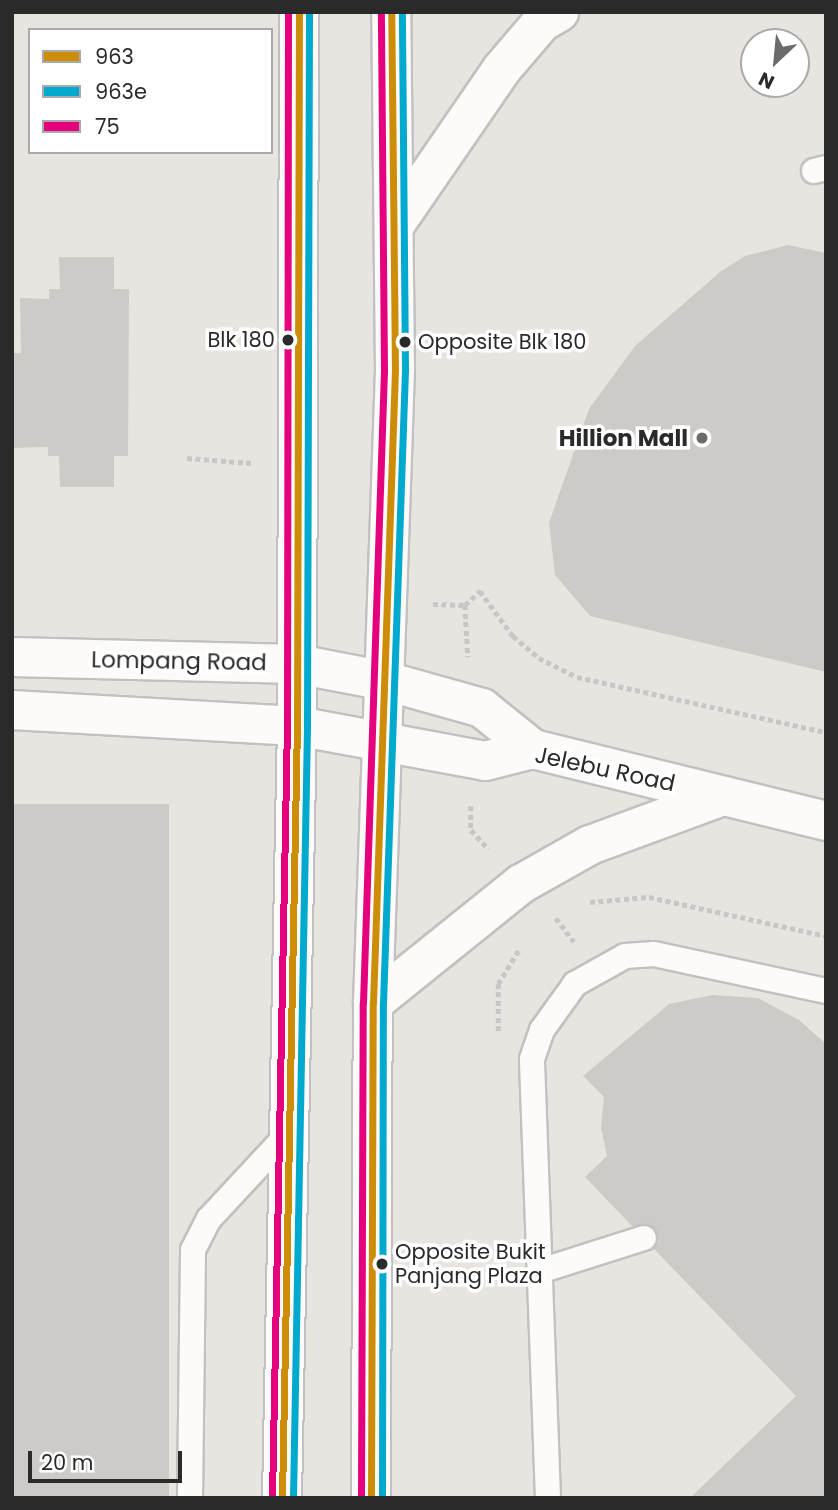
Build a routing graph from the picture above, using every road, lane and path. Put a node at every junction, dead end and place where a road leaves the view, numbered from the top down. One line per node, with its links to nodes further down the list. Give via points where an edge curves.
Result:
1 (299, 12): 9 (main road)
2 (391, 12): 4 (main road)
3 (559, 12): 4 (main road, via 542,22 501,70)
4 (396, 223): 10 (main road)
5 (187, 458): 6 (path)
6 (238, 462)
7 (465, 605): 13 (path, via 480,592 513,636 539,658 577,677)
8 (12, 657): 9 (main road, Lompang Road)
9 (297, 664): 10 (main road, Lompang Road); 12 (main road)
10 (386, 681): 14 (main road); 15 (main road, Lompang Road, via 482,708)
11 (12, 710): 12 (main road)
12 (297, 726): 14 (main road); 24 (main road)
13 (826, 732)
14 (383, 741): 15 (main road, Jelebu Road, via 485,761); 23 (main road)
15 (533, 749): 16 (main road, Jelebu Road)
16 (723, 796): 17 (main road, Jelebu Road); 23 (main road, via 590,845 521,884)
17 (826, 821)
18 (578, 906): 21 (path, via 602,898 649,897)
19 (565, 910): 20 (path, via 553,914)
20 (567, 932)
21 (826, 936)
22 (826, 991): 26 (lane, via 654,954 625,956 575,984 542,1030 532,1059)
23 (373, 1003): 29 (main road)
24 (288, 1135): 27 (lane, via 209,1219 193,1250); 28 (main road)
25 (644, 1238): 26 (lane)
26 (540, 1271): 30 (lane)
27 (190, 1498)
28 (282, 1498)
29 (371, 1498)
30 (548, 1498)

